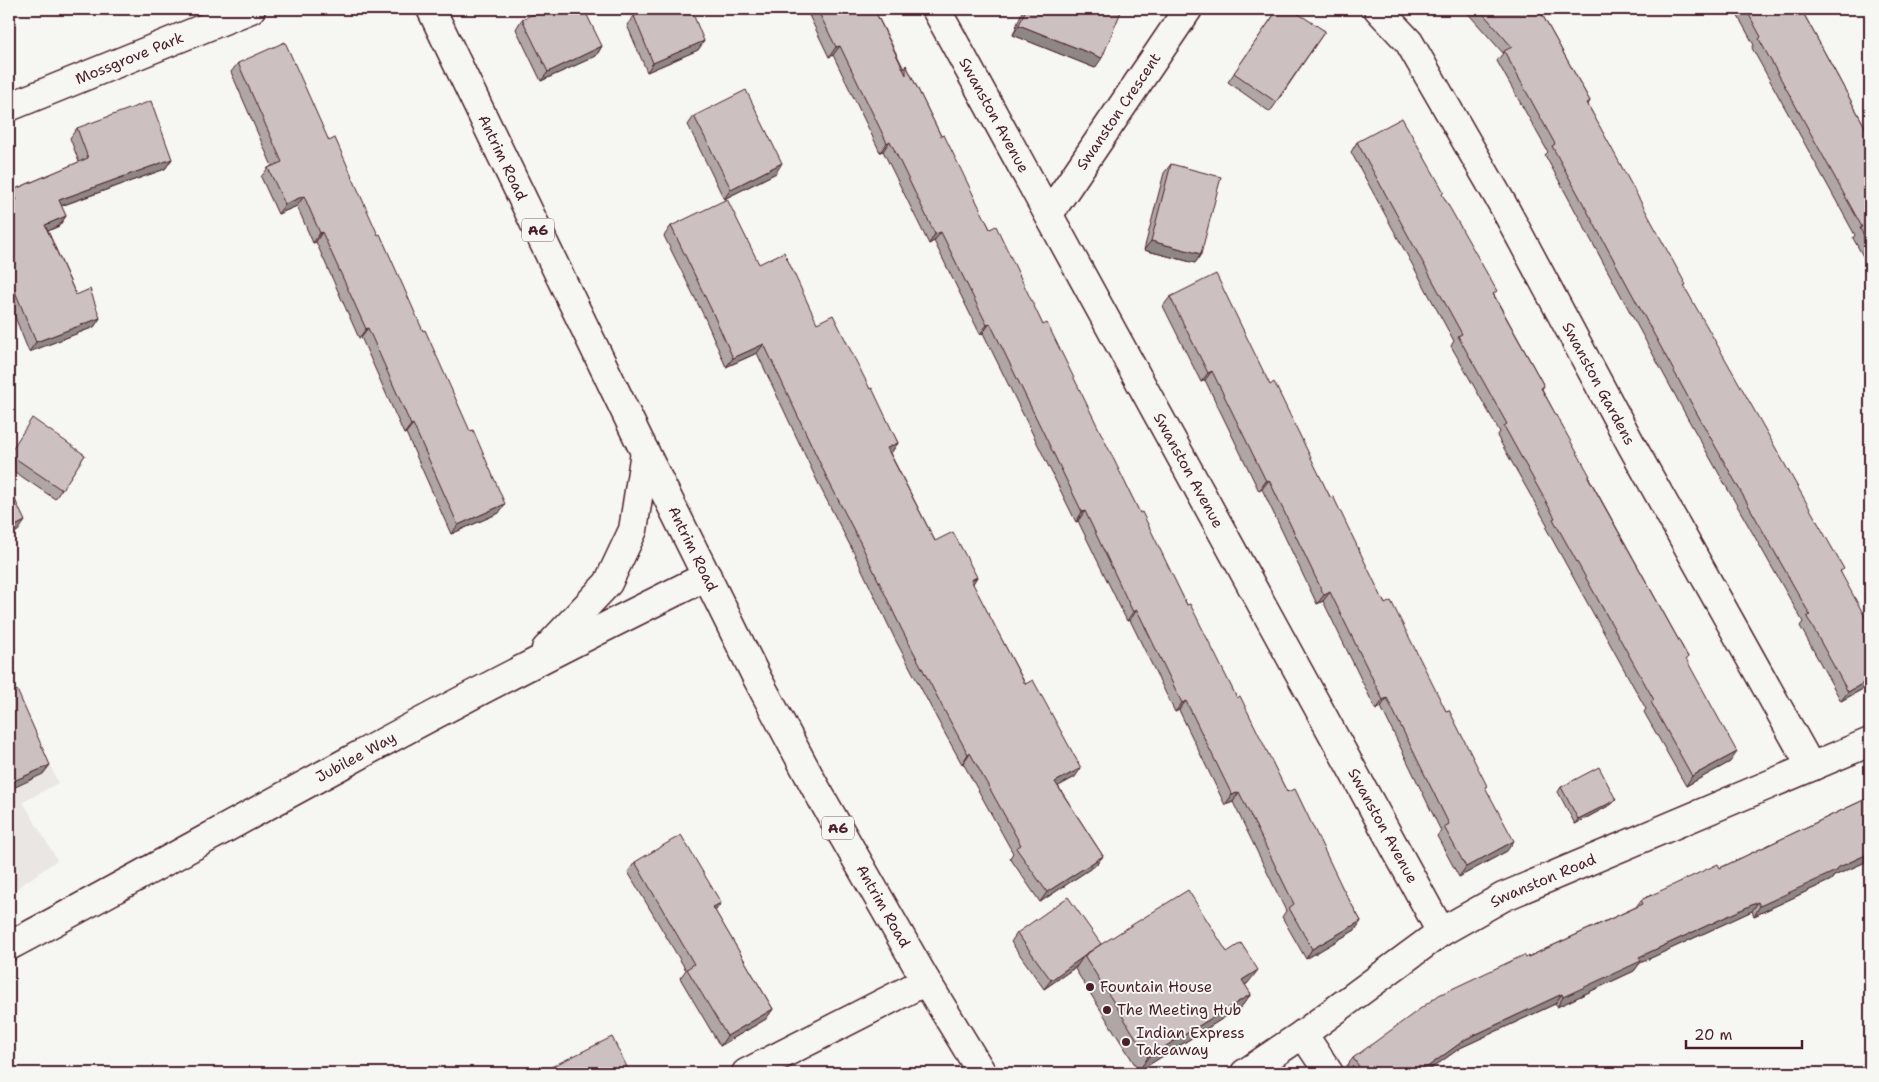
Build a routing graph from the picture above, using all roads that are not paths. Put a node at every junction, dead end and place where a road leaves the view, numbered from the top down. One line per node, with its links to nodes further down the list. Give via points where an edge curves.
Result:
1 (251, 9): 6 (street, Mossgrove Park)
2 (431, 9): 8 (street, Antrim Road / A6)
3 (936, 9): 7 (street, Swanston Avenue)
4 (1188, 9): 7 (street, Swanston Crescent)
5 (1378, 9): 12 (street, Swanston Gardens, via 1409,42 1498,196)
6 (9, 107)
7 (1049, 214): 13 (street, Swanston Avenue)
8 (645, 452): 9 (street, Antrim Road / A6); 10 (street, via 633,530 608,583)
9 (707, 576): 10 (street, Jubilee Way); 15 (street, Antrim Road / A6, via 814,785)
10 (532, 665): 14 (street, Jubilee Way)
11 (1870, 742): 12 (street, Swanston Road)
12 (1810, 767): 13 (street, Swanston Road, via 1504,897)
13 (1441, 932): 16 (street, Swanston Road)
14 (9, 946)
15 (926, 981): 17 (street); 18 (street, Antrim Road / A6)
16 (1303, 1034): 19 (street, Swanston Road); 20 (street)
17 (746, 1073)
18 (982, 1073)
19 (1245, 1073)
20 (1328, 1073)

